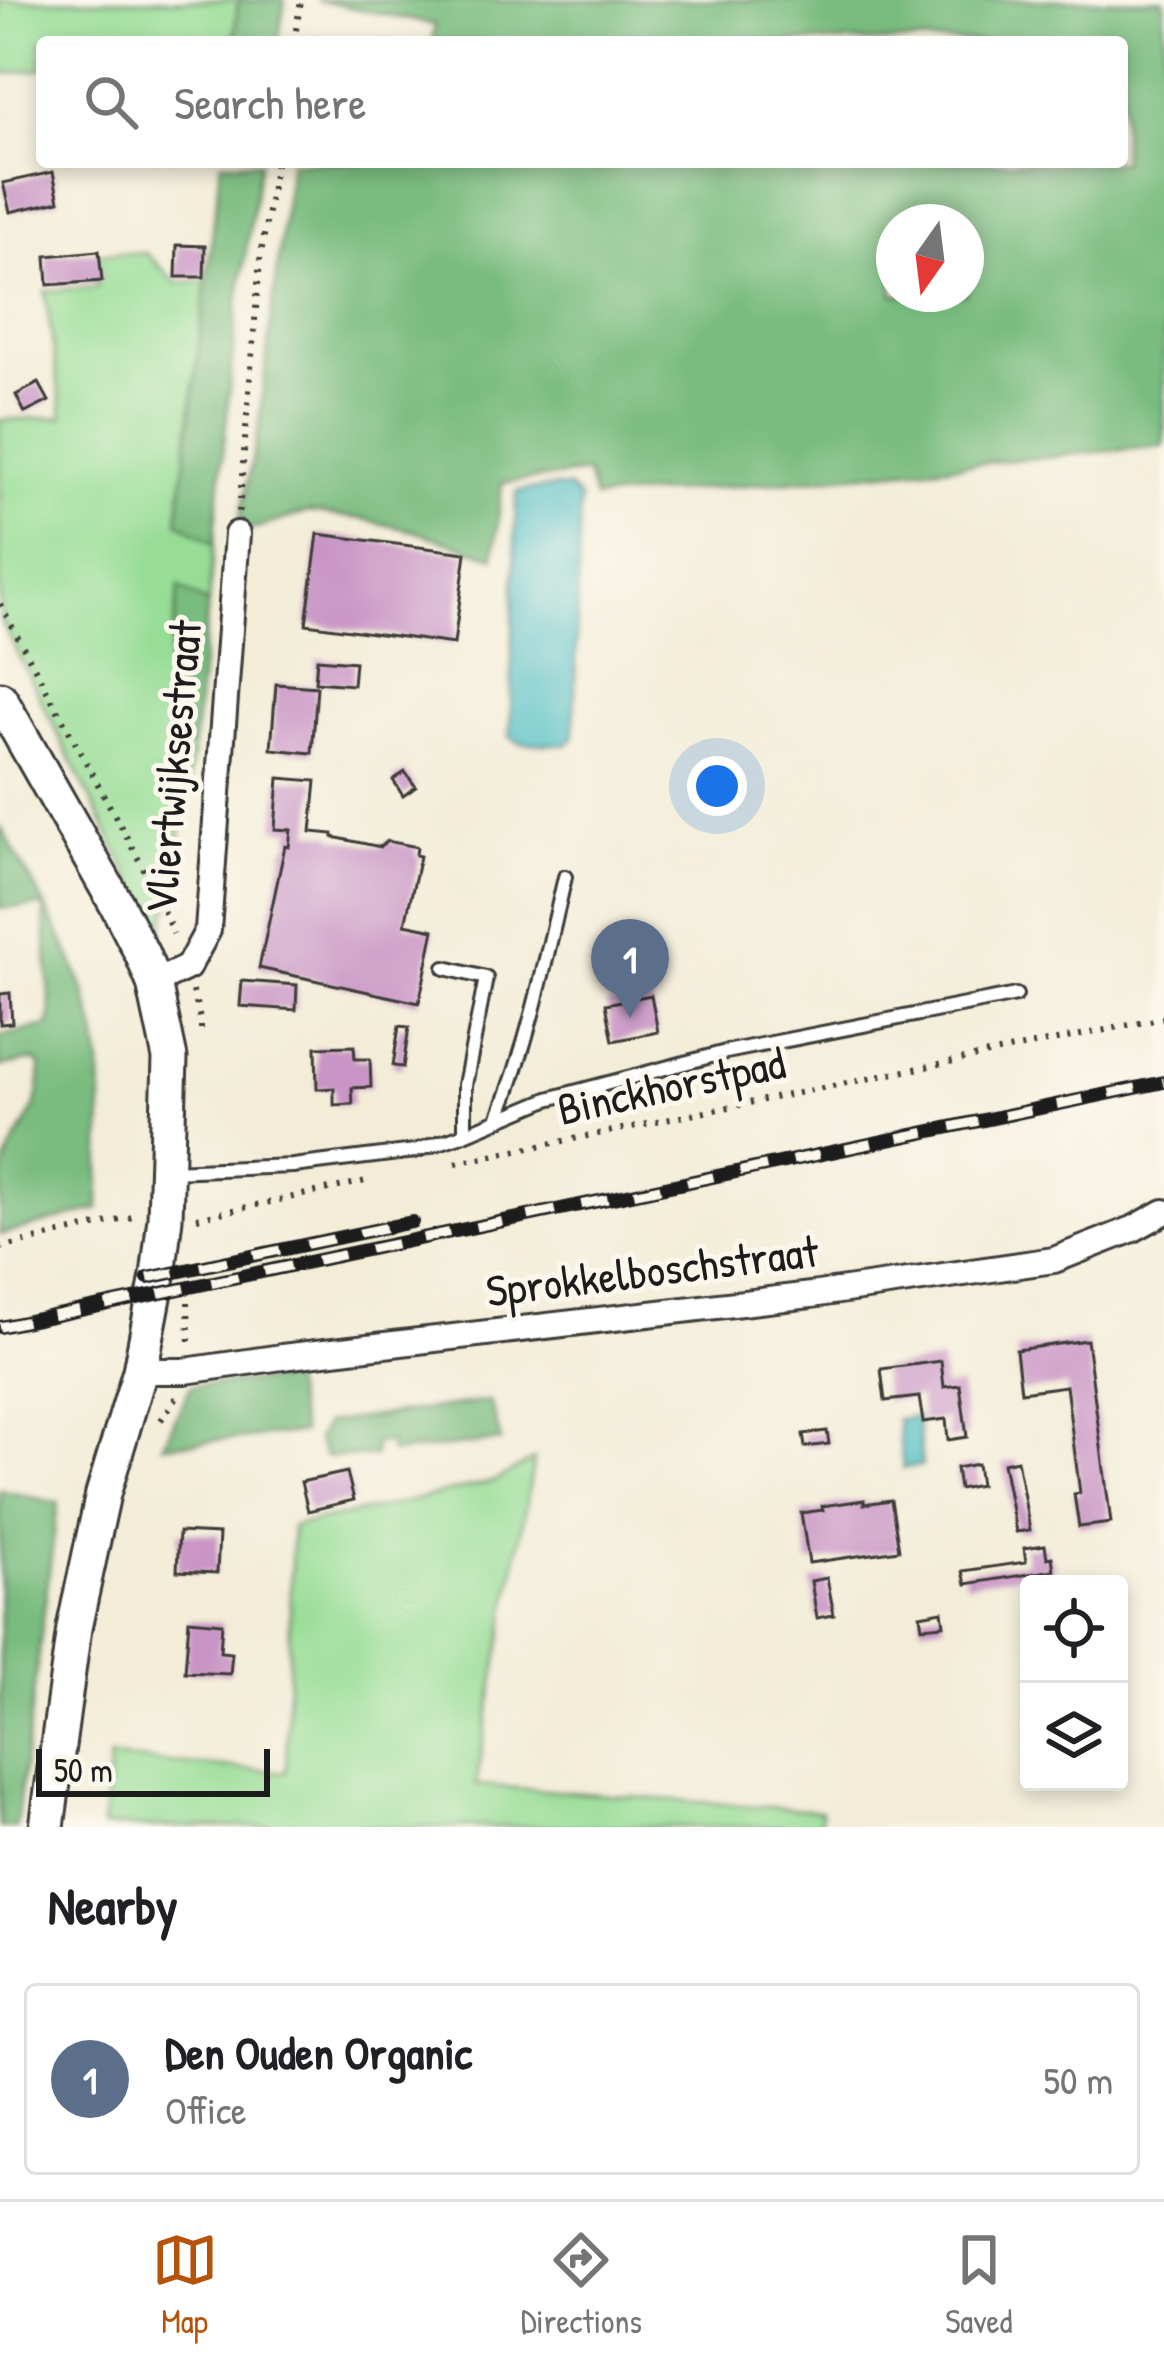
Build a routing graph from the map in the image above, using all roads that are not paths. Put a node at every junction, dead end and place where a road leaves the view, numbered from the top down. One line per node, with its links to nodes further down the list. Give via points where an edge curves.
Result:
1 (237, 534): 5 (street, Vliertwijksestraat, via 208,930 188,968)
2 (0, 699): 5 (street, Vliertwijksestraat)
3 (565, 877): 7 (lane)
4 (445, 968): 8 (lane, via 486,978 465,1085)
5 (154, 983): 9 (street, Vliertwijksestraat, via 170,1058)
6 (1016, 995): 7 (lane, via 726,1052)
7 (498, 1119): 8 (lane)
8 (465, 1134): 9 (lane, via 415,1150 293,1166)
9 (167, 1171): 11 (street, Vliertwijksestraat)
10 (1164, 1212): 11 (street, Sprokkelboschstraat, via 1054,1259)
11 (140, 1371): 12 (street, Vliertwijksestraat, via 74,1628)
12 (47, 1827)

